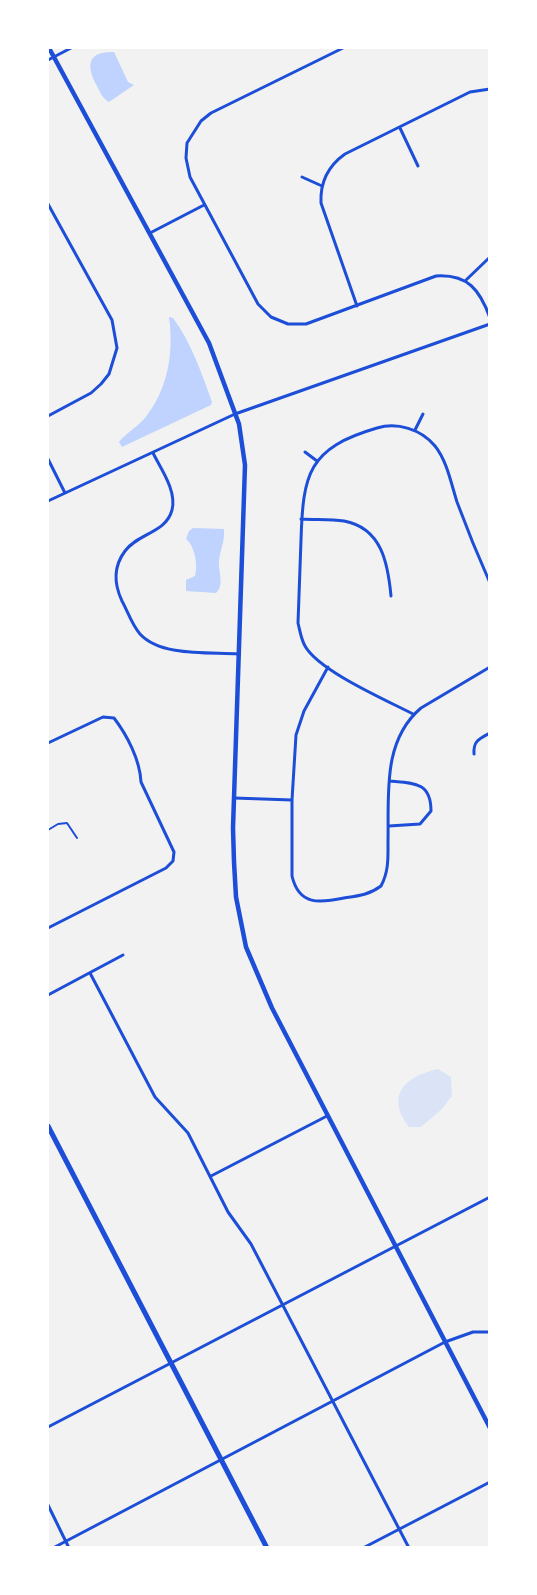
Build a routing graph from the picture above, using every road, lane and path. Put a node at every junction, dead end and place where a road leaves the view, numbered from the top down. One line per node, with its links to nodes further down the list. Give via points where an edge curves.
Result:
1 (49, 48): 4 (street)
2 (71, 48): 4 (street)
3 (344, 48): 12 (street, via 211,113 201,121 187,143 186,158 190,177)
4 (54, 56): 5 (street); 13 (street)
5 (48, 60)
6 (490, 89): 7 (street, via 470,92)
7 (400, 128): 8 (street); 10 (street, via 337,160)
8 (418, 166)
9 (302, 178): 10 (street)
10 (322, 186): 16 (street, via 323,212)
11 (48, 204): 21 (street, via 112,320 117,348 109,374 101,384 91,393)
12 (204, 205): 13 (street); 16 (street, via 258,304 271,317 288,324 306,324)
13 (150, 233): 19 (street, via 209,343)
14 (490, 257): 15 (street)
15 (465, 280): 16 (street, via 436,276); 17 (street, via 481,296)
16 (357, 306)
17 (490, 318)
18 (490, 324): 19 (street)
19 (235, 414): 24 (street); 32 (street, via 245,465)
20 (423, 414): 22 (street)
21 (48, 416)
22 (416, 431): 26 (street, via 399,426 372,430 338,442); 30 (street, via 428,439 440,454 476,554)
23 (305, 452): 26 (street)
24 (153, 453): 27 (street); 32 (street, via 171,490 173,508 163,525 134,541 124,552 115,576 120,596 137,631 156,645 170,650)
25 (48, 459): 27 (street)
26 (317, 461): 29 (street, via 306,482)
27 (65, 493): 28 (street)
28 (48, 501)
29 (301, 519): 31 (street, via 346,522 372,536 384,553); 34 (street, via 298,623 305,647)
30 (490, 583)
31 (391, 596)
32 (238, 654): 40 (street)
33 (490, 667): 35 (street)
34 (328, 668): 35 (street); 41 (street, via 304,712 296,735)
35 (413, 714): 39 (street, via 396,743)
36 (490, 733): 38 (street, via 477,739 473,746)
37 (48, 743): 45 (street, via 103,717 114,718 135,754 141,782 174,852 173,861 166,868)
38 (474, 754)
39 (390, 781): 42 (street); 42 (street, via 417,784 426,790 431,798 431,811 420,824)
40 (234, 798): 41 (street); 49 (street, via 236,897 246,947 272,1008)
41 (292, 800): 42 (street, via 291,864 294,885 307,898 317,902 368,894 381,886 386,875)
42 (388, 826)
43 (48, 830): 44 (lane, via 67,823)
44 (77, 838)
45 (48, 928)
46 (123, 955): 47 (street)
47 (90, 973): 48 (street); 51 (street, via 155,1097 188,1134)
48 (48, 994)
49 (327, 1116): 51 (street); 53 (street)
50 (48, 1126): 57 (main road)
51 (211, 1176): 54 (street)
52 (490, 1197): 53 (street)
53 (394, 1246): 54 (street); 56 (street)
54 (282, 1305): 57 (street); 58 (street)
55 (490, 1332): 56 (street, via 473,1332)
56 (445, 1342): 58 (street); 60 (street)
57 (170, 1363): 59 (street); 61 (main road)
58 (333, 1402): 61 (street); 64 (street)
59 (48, 1427)
60 (490, 1428)
61 (221, 1460): 65 (street); 68 (main road)
62 (490, 1482): 64 (street)
63 (48, 1505): 65 (street)
64 (399, 1529): 69 (street); 70 (street)
65 (66, 1541): 66 (street); 67 (street)
66 (53, 1548)
67 (69, 1548)
68 (267, 1548)
69 (363, 1548)
70 (409, 1548)

